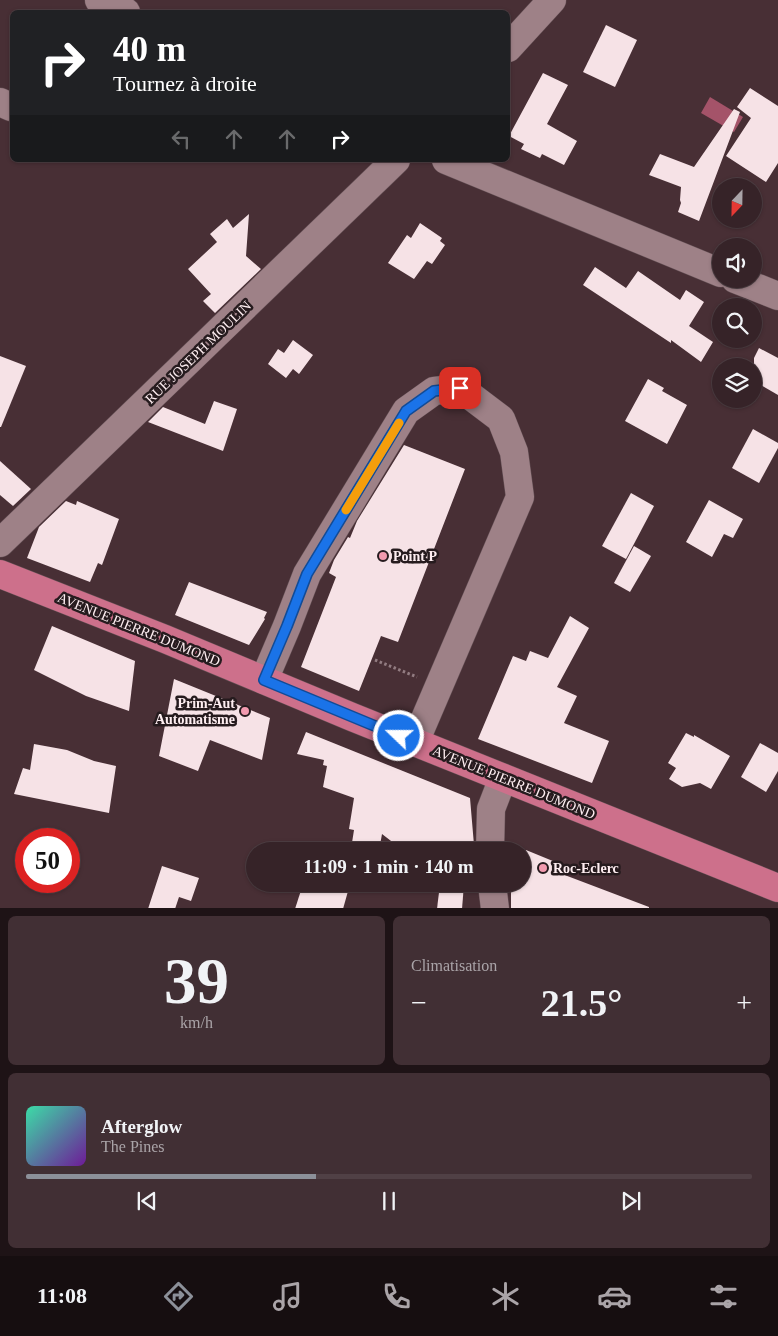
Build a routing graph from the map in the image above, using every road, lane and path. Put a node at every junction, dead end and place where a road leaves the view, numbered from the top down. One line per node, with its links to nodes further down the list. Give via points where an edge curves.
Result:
1 (99, 0): 3 (street)
2 (552, 0): 4 (street)
3 (122, 10)
4 (510, 46)
5 (394, 162): 10 (street, RUE JOSEPH MOULIN)
6 (451, 162): 7 (street)
7 (712, 269)
8 (758, 288): 9 (street)
9 (778, 296)
10 (0, 543)
11 (0, 574): 14 (main road, AVENUE PIERRE DUMOND)
12 (375, 660): 13 (path)
13 (420, 678)
14 (264, 680): 15 (main road, AVENUE PIERRE DUMOND); 15 (street, via 307,574 406,411 434,391 460,388 501,419 514,452 520,496)
15 (415, 742): 16 (main road, AVENUE PIERRE DUMOND)
16 (503, 778): 17 (street, via 491,809); 18 (main road, AVENUE PIERRE DUMOND)
17 (490, 842)
18 (778, 888)
19 (493, 892): 20 (street)
20 (495, 908)

